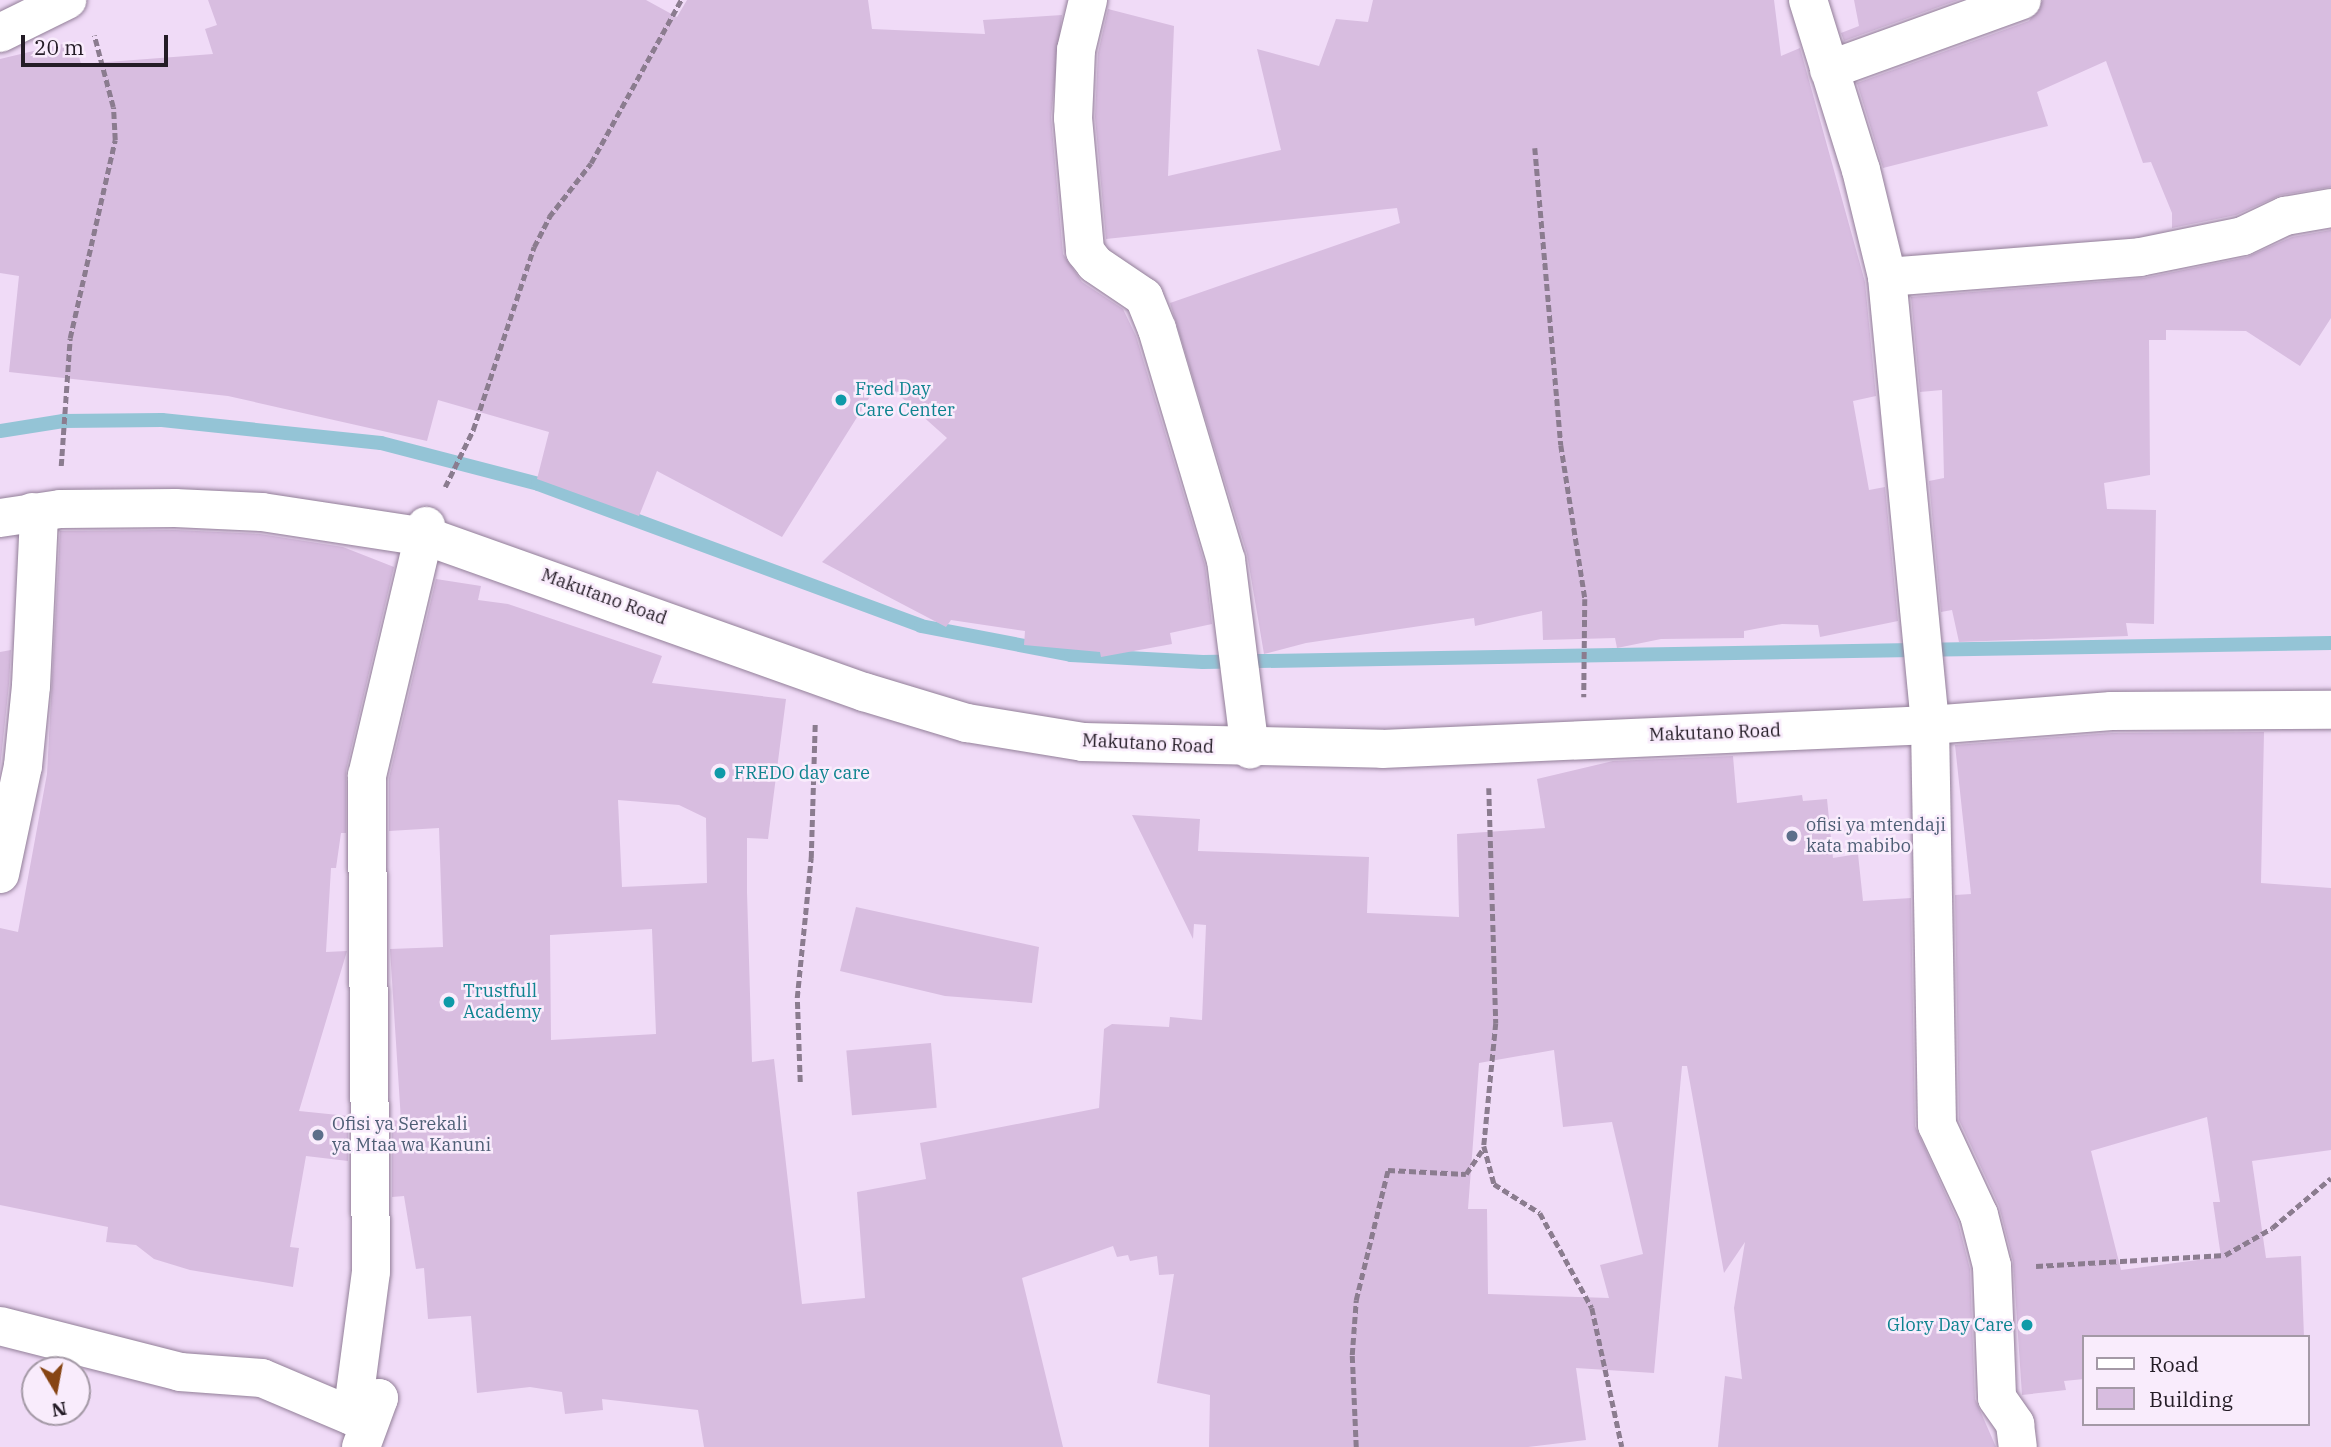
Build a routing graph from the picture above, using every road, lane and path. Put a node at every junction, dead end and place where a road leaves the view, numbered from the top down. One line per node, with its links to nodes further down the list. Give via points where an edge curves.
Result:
1 (681, 0): 12 (path, via 591,163 549,217 534,247 473,430)
2 (1088, 0): 18 (street, via 1076,50 1073,118 1085,251 1095,264 1144,297 1157,329 1226,560)
3 (1808, 0): 7 (street)
4 (2022, 0): 7 (street, via 1968,24)
5 (79, 13): 6 (street); 11 (path, via 113,107 115,140)
6 (0, 33)
7 (1829, 70): 10 (street, via 1861,170)
8 (1535, 148): 16 (path, via 1561,445 1585,599)
9 (2331, 208): 10 (street, via 2285,216 2243,236 2140,257)
10 (1887, 277): 15 (street)
11 (31, 513): 12 (street, Makutano Road, via 262,512); 19 (street, via 39,516 31,686 23,766)
12 (425, 532): 13 (street, Makutano Road); 25 (street, via 367,776 371,1272)
13 (816, 675): 18 (street, Makutano Road, via 968,723 1083,742); 20 (path, via 811,858 797,998)
14 (2331, 710): 15 (street, Makutano Road, via 2111,711)
15 (1930, 725): 16 (street, Makutano Road); 23 (street, via 1937,1125 1979,1215)
16 (1583, 737): 17 (street, Makutano Road)
17 (1488, 740): 18 (street, Makutano Road, via 1382,749); 21 (path, via 1496,1023)
18 (1250, 749)
19 (0, 874)
20 (800, 1082)
21 (1485, 1146): 26 (path, via 1466,1174 1388,1170 1356,1300 1352,1355); 27 (path, via 1494,1184 1540,1213 1592,1308)
22 (2331, 1178): 23 (path, via 2272,1228 2225,1255)
23 (1992, 1266): 28 (street, via 1997,1398 2015,1424)
24 (0, 1326): 25 (street, via 180,1372 262,1378)
25 (357, 1431)
26 (1356, 1447)
27 (1622, 1447)
28 (2018, 1447)

